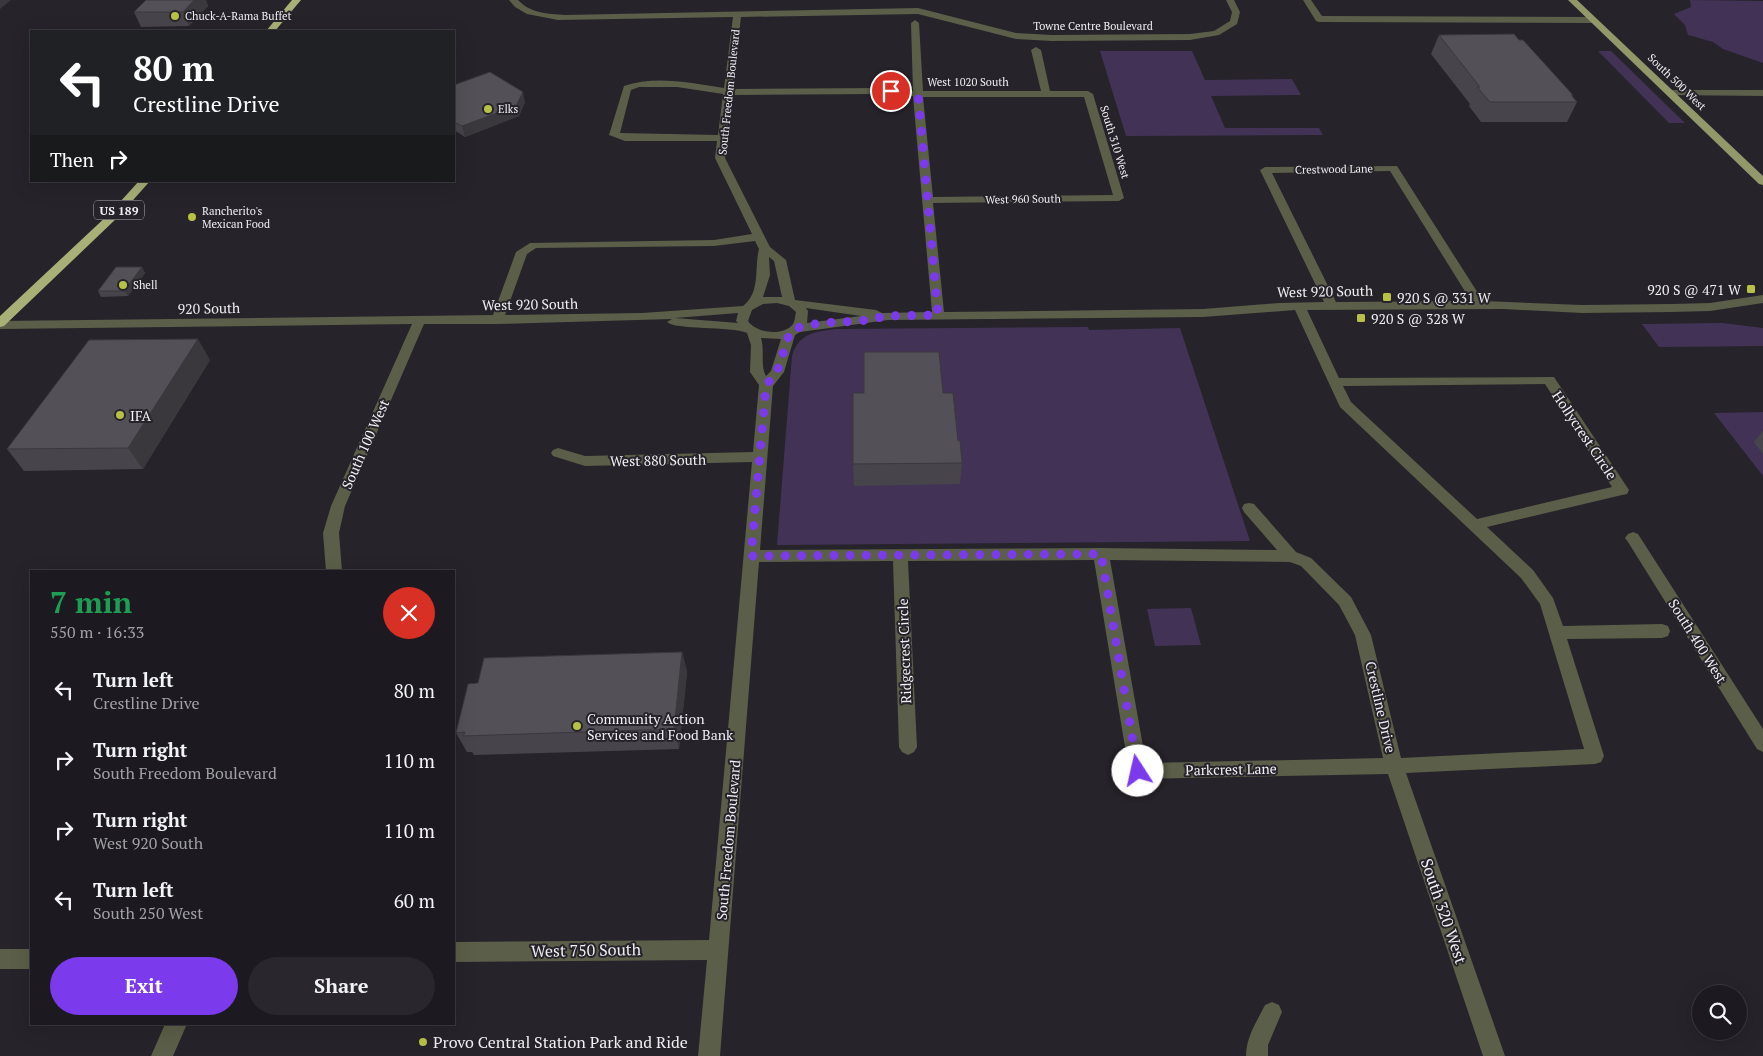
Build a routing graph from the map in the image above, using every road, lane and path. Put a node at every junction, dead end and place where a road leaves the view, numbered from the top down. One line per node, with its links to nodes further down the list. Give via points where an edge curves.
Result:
1 (297, 0): 9 (highway)
2 (513, 0): 6 (street, Towne Centre Boulevard, via 527,11 560,18)
3 (1230, 0): 6 (street, Towne Centre Boulevard, via 1236,16 1231,26 1208,35 1180,38 1031,38 918,11)
4 (1307, 0): 7 (street, via 1320,19)
5 (1572, 0): 7 (main road, South 500 West)
6 (737, 16): 11 (street, South Freedom Boulevard)
7 (1593, 20): 12 (main road, South 500 West)
8 (915, 22): 14 (street)
9 (271, 30)
10 (1036, 50): 15 (street)
11 (728, 92): 14 (street, West 1020 South, via 878,91); 17 (street, South Freedom Boulevard); 17 (street, West 1020 South, via 677,84 632,85 627,88 614,135 625,138)
12 (1671, 93): 13 (street); 18 (main road, South 500 West)
13 (1763, 93)
14 (918, 94): 15 (street, West 1020 South); 21 (street)
15 (1046, 94): 16 (street, West 1020 South)
16 (1088, 94): 20 (street, South 310 West)
17 (721, 138): 22 (street, South Freedom Boulevard, via 720,158 724,169)
18 (1762, 179)
19 (144, 182): 35 (highway, US 189)
20 (1119, 198): 21 (street, West 960 South)
21 (927, 200): 30 (street)
22 (759, 237): 23 (street, South Freedom Boulevard); 33 (street, via 714,243 534,245 522,252)
23 (765, 249): 25 (street, South Freedom Boulevard, via 780,260); 27 (street, South Freedom Boulevard, via 762,261 764,275)
24 (1763, 299): 26 (street, West 920 South, via 1710,307 1672,308)
25 (791, 302): 27 (street, West 920 South, via 766,300); 31 (street, West 920 South); 37 (street, South Freedom Boulevard, via 802,311 803,317)
26 (1479, 305): 29 (street, West 920 South); 29 (street, Crestwood Lane, via 1393,168 1265,170)
27 (751, 306): 32 (street, West 920 South); 36 (street, South Freedom Boulevard, via 742,316 742,322)
28 (1299, 306): 29 (street, West 920 South); 30 (street, West 920 South, via 1203,313); 38 (street, Crestline Drive)
29 (1332, 306)
30 (938, 315): 31 (street, West 920 South)
31 (888, 316): 37 (street, West 920 South)
32 (642, 317): 33 (street, West 920 South); 36 (street, West 920 South)
33 (497, 320): 34 (street, West 920 South)
34 (419, 321): 35 (street, 920 South); 49 (street, South 100 West, via 338,506 331,533)
35 (0, 324)
36 (750, 330): 37 (street, West 920 South, via 772,336); 39 (street, South Freedom Boulevard, via 757,344 757,372)
37 (794, 330): 39 (street, South Freedom Boulevard, via 777,372)
38 (1336, 382): 43 (street, Crestline Drive, via 1345,404); 43 (street, Hollycrest Circle, via 1549,380 1622,490)
39 (766, 385): 41 (street, South Freedom Boulevard)
40 (558, 453): 41 (street, West 880 South, via 585,461)
41 (760, 457): 47 (street, South Freedom Boulevard)
42 (1249, 508): 48 (street)
43 (1474, 525): 51 (street, Crestline Drive, via 1527,574 1547,602)
44 (1633, 538): 52 (street, South 400 West)
45 (1101, 554): 46 (street, Crestline Drive); 48 (street, Crestline Drive); 54 (street, Parkcrest Lane, via 1138,771)
46 (900, 555): 47 (street, Crestline Drive); 53 (street, Ridgecrest Circle)
47 (751, 556): 55 (street, South Freedom Boulevard)
48 (1291, 556): 54 (street, Crestline Drive, via 1306,562 1344,601 1363,635)
49 (334, 570)
50 (1662, 631): 51 (street)
51 (1557, 633): 54 (street, Crestline Drive, via 1594,756)
52 (1763, 744)
53 (908, 746)
54 (1394, 766): 64 (street, South 320 West)
55 (718, 950): 56 (street, West 750 South); 62 (street, South Freedom Boulevard)
56 (455, 952)
57 (0, 959): 58 (street)
58 (30, 959)
59 (1272, 1012): 63 (street, via 1257,1044)
60 (176, 1025): 61 (street)
61 (162, 1056)
62 (709, 1056)
63 (1257, 1056)
64 (1494, 1056)

